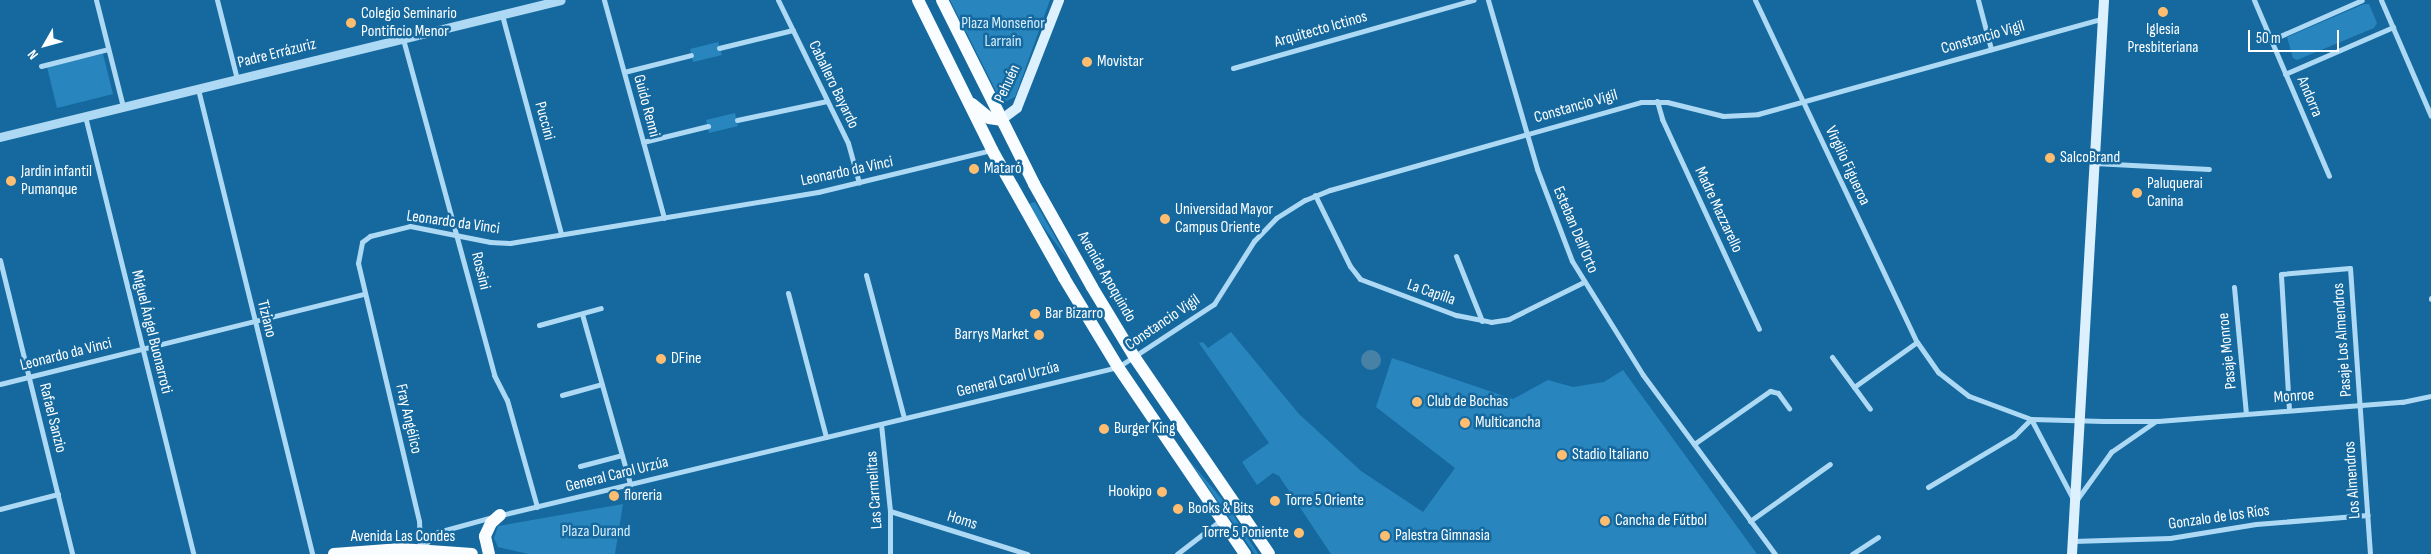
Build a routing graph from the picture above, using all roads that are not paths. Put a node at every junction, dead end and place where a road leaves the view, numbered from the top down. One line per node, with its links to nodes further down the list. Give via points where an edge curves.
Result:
1 (104, 0): 16 (street)
2 (217, 0): 32 (street)
3 (561, 0): 18 (street, Padre Errázuriz)
4 (604, 0): 30 (street, Guido Renni)
5 (778, 0): 21 (street, Caballero Bayardo)
6 (918, 0): 36 (main road)
7 (942, 0): 42 (main road, Avenida Apoquindo)
8 (1059, 0): 42 (main road, Pehuén, via 1017,108)
9 (1474, 0): 29 (street, Arquitecto Ictinos)
10 (1488, 0): 44 (street, Esteban Dell'Orto)
11 (1755, 0): 37 (street, Virgilio Figueroa)
12 (1978, 0): 25 (street)
13 (2104, 0): 19 (main road)
14 (2254, 0): 23 (street, Andorra)
15 (2362, 0): 23 (street)
16 (96, 1): 26 (street)
17 (2383, 1): 20 (street)
18 (502, 14): 22 (street, Padre Errázuriz); 55 (street, Puccini)
19 (2103, 18): 25 (street, Constancio Vigil); 48 (main road)
20 (2393, 28): 31 (street); 40 (street)
21 (793, 30): 24 (street); 35 (street, Caballero Bayardo)
22 (403, 38): 32 (street, Padre Errázuriz); 54 (street, Rossini)
23 (2271, 40): 31 (street, Andorra)
24 (719, 48)
25 (1991, 49): 37 (street, Constancio Vigil)
26 (108, 50): 28 (street); 38 (street)
27 (691, 55): 30 (street)
28 (41, 66)
29 (1233, 68)
30 (624, 72): 46 (street, Guido Renni)
31 (2285, 74): 50 (street, Andorra)
32 (237, 79): 33 (street, Padre Errázuriz)
33 (198, 89): 38 (street, Padre Errázuriz); 65 (street, Tiziano)
34 (1657, 100): 37 (street, Constancio Vigil, via 1734,117); 44 (street, Constancio Vigil); 68 (street, Madre Mazzarello, via 1662,119)
35 (827, 101): 41 (street); 51 (street, Caballero Bayardo, via 851,151)
36 (968, 101): 42 (main road, via 989,118); 47 (main road)
37 (1802, 101): 69 (street, Virgilio Figueroa)
38 (123, 107): 39 (street, Padre Errázuriz)
39 (85, 116): 45 (street, Padre Errázuriz); 70 (street, Miguel Ángel Buonarroti)
40 (2431, 116)
41 (737, 120)
42 (1000, 120): 72 (main road, Avenida Apoquindo)
43 (708, 126): 46 (street)
44 (1527, 135): 52 (street, Constancio Vigil); 59 (street, Esteban Dell'Orto, via 1555,222)
45 (0, 137)
46 (643, 142): 53 (street, Guido Renni)
47 (992, 150): 51 (street, Leonardo da Vinci); 73 (main road, via 1046,248)
48 (2094, 163): 49 (street); 87 (main road)
49 (2209, 169)
50 (2329, 176)
51 (859, 183): 53 (street, Leonardo da Vinci)
52 (1315, 195): 66 (street, La Capilla, via 1350,266 1360,279); 72 (street, Constancio Vigil, via 1264,228 1214,304)
53 (664, 218): 55 (street, Leonardo da Vinci)
54 (458, 234): 55 (street, Leonardo da Vinci, via 504,244); 62 (street, Leonardo da Vinci, via 410,226 370,236 362,242 359,251); 99 (street, Rossini, via 494,375 507,400)
55 (561, 234)
56 (1456, 256): 66 (street)
57 (0, 260): 74 (street, Rafael Sanzio)
58 (866, 274): 85 (street)
59 (1584, 282): 66 (street, La Capilla, via 1517,317); 91 (street, Esteban Dell'Orto, via 1643,375)
60 (2234, 287): 84 (street, Pasaje Monroe)
61 (788, 293): 90 (street)
62 (364, 294): 65 (street, Leonardo da Vinci); 108 (street, Fray Angélico, via 420,521)
63 (601, 308): 64 (street)
64 (582, 314): 67 (street); 76 (street)
65 (253, 321): 70 (street, Leonardo da Vinci); 111 (street, Tiziano)
66 (1482, 321)
67 (539, 326)
68 (1759, 328)
69 (1917, 342): 77 (street); 86 (street, Virgilio Figueroa, via 1934,368 1958,389 1980,402)
70 (142, 349): 74 (street, Leonardo da Vinci); 110 (street, Miguel Ángel Buonarroti)
71 (1832, 357): 77 (street)
72 (1135, 358): 73 (street, Constancio Vigil); 119 (main road, Avenida Apoquindo)
73 (1118, 367): 85 (street, General Carol Urzúa); 104 (main road)
74 (29, 377): 75 (street, Leonardo da Vinci); 97 (street, Rafael Sanzio)
75 (0, 384)
76 (602, 384): 78 (street); 92 (street)
77 (1854, 387): 82 (street)
78 (562, 395)
79 (2431, 396): 80 (street, Monroe, via 2416,401)
80 (2360, 405): 83 (street, Monroe); 83 (street, Pasaje Los Almendros, via 2350,268 2281,274); 103 (street, Los Almendros)
81 (1789, 408): 91 (street, via 1778,393 1770,391)
82 (1870, 409)
83 (2289, 410): 84 (street, Monroe)
84 (2246, 413): 88 (street, Monroe)
85 (904, 418): 89 (street, General Carol Urzúa)
86 (2031, 419): 87 (street, Virgilio Figueroa); 96 (street, via 2014,436); 98 (street)
87 (2080, 421): 88 (street, Monroe); 98 (main road)
88 (2158, 421): 98 (street, Monroe, via 2111,452)
89 (881, 424): 90 (street, General Carol Urzúa); 101 (street, Las Carmelitas)
90 (826, 437): 95 (street, General Carol Urzúa)
91 (1694, 444): 105 (street, Esteban Dell'Orto)
92 (622, 455): 94 (street); 95 (street)
93 (1830, 464): 105 (street)
94 (580, 466)
95 (630, 484): 99 (street, General Carol Urzúa)
96 (1928, 487)
97 (58, 494): 100 (street); 109 (street, Rafael Sanzio)
98 (2075, 502): 107 (main road)
99 (537, 507): 102 (street, General Carol Urzúa)
100 (0, 509)
101 (890, 511): 115 (street, Las Carmelitas); 116 (street, Homs)
102 (500, 515): 108 (street, General Carol Urzúa, via 445,529 432,536); 114 (main road, via 491,523 485,536)
103 (2368, 515): 107 (street, Gonzalo de los Ríos, via 2256,524 2170,538); 123 (street, Los Almendros)
104 (1222, 520): 117 (street); 118 (main road)
105 (1750, 521): 120 (street, Esteban Dell'Orto)
106 (1878, 536): 121 (street)
107 (2073, 542): 122 (main road)
108 (420, 550): 112 (main road, Avenida Las Condes); 113 (main road, Avenida Las Condes)
109 (72, 554)
110 (193, 554)
111 (312, 554)
112 (334, 554)
113 (472, 554)
114 (490, 554)
115 (890, 554)
116 (1027, 554)
117 (1177, 554)
118 (1245, 554)
119 (1269, 554)
120 (1774, 554)
121 (1852, 554)
122 (2072, 554)
123 (2370, 554)

